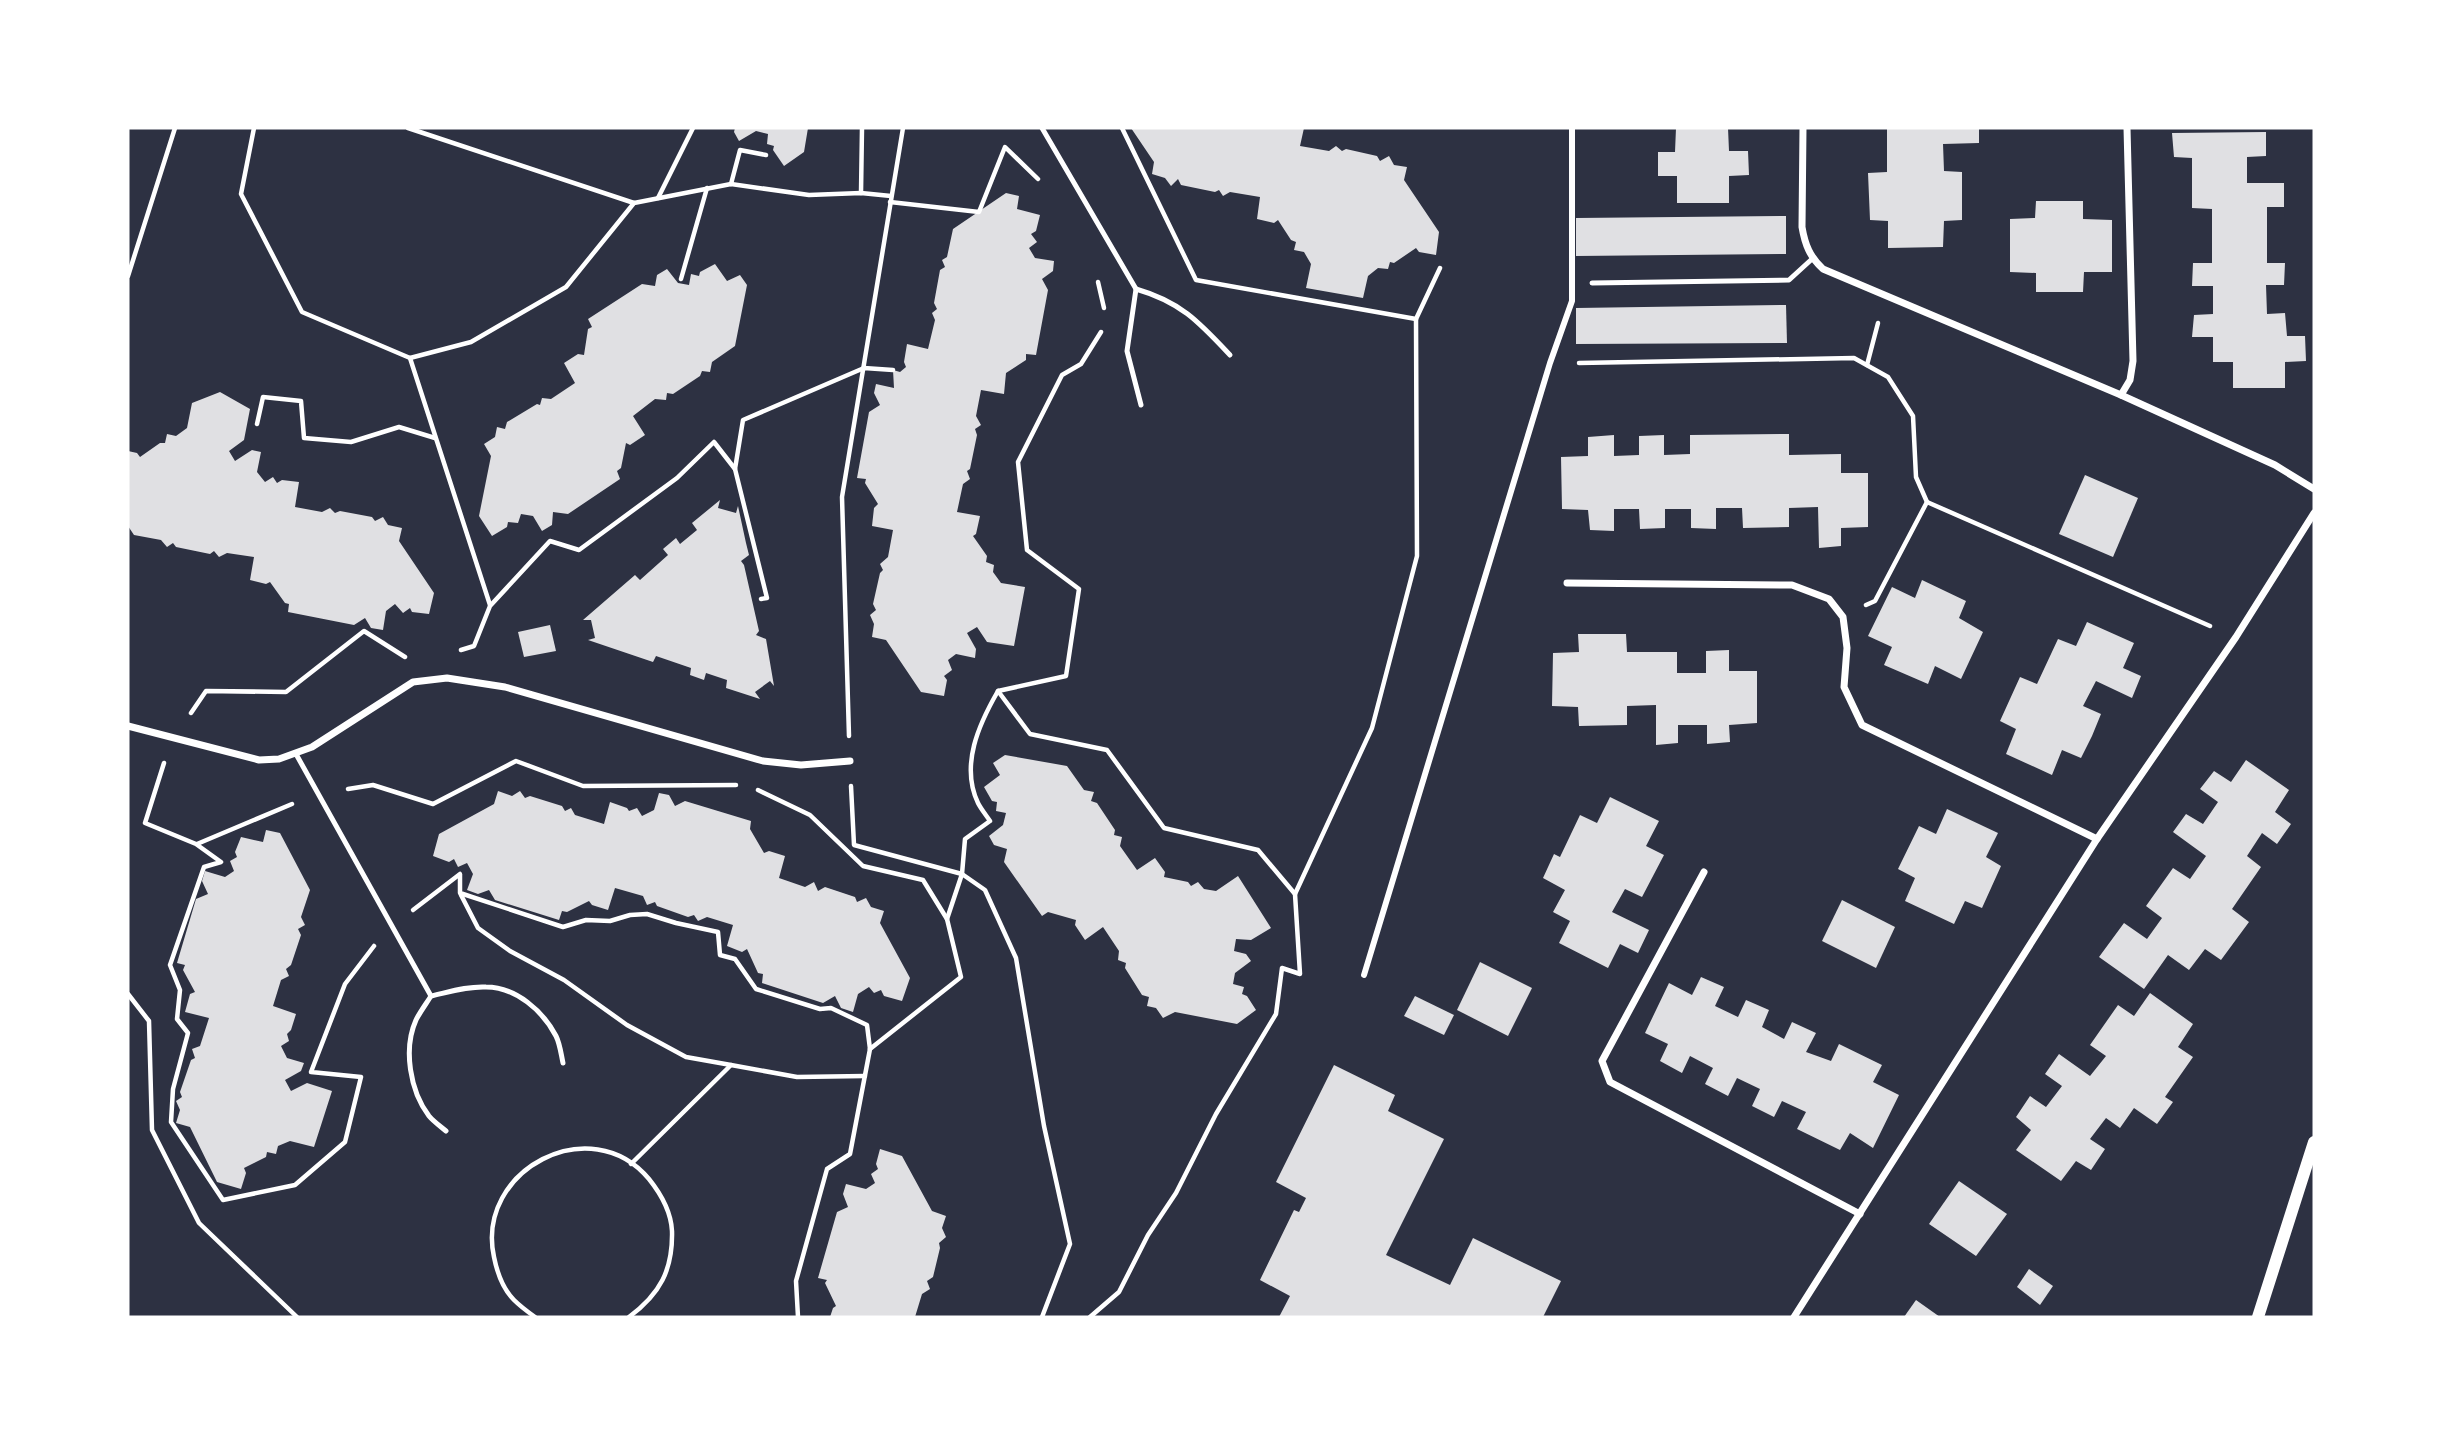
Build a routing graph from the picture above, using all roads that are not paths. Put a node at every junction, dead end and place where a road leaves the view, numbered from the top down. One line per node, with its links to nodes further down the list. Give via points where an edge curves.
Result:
1 (1042, 128): 7 (lane)
2 (1572, 128): 19 (street, via 1572,301)
3 (1803, 128): 5 (street, via 1802,228)
4 (2127, 128): 9 (street, via 2133,361)
5 (1812, 259): 6 (lane, via 1789,280); 9 (street, via 1823,269)
6 (1592, 283)
7 (1136, 289): 8 (lane, via 1181,307); 10 (lane, via 1126,351)
8 (1230, 355)
9 (2121, 395): 11 (street, via 2275,465)
10 (1141, 405)
11 (2314, 489)
12 (2314, 513): 17 (street, via 2236,637)
13 (1567, 583): 17 (street, via 1792,585 1829,599 1843,617 1847,648 1844,687 1862,724)
14 (128, 726): 15 (street, via 259,760)
15 (296, 754): 16 (street, via 413,682 447,678 505,687 763,761 801,765); 20 (lane)
16 (850, 761)
17 (2097, 839): 24 (street)
18 (1704, 872): 24 (street, via 1602,1060 1610,1082)
19 (1364, 975)
20 (431, 996): 21 (lane, via 488,987 509,991 530,1004 548,1024); 22 (lane, via 416,1018 409,1041 411,1071 418,1098)
21 (563, 1063)
22 (446, 1131)
23 (2314, 1142): 26 (street)
24 (1860, 1214): 25 (street)
25 (1794, 1317)
26 (2258, 1317)

